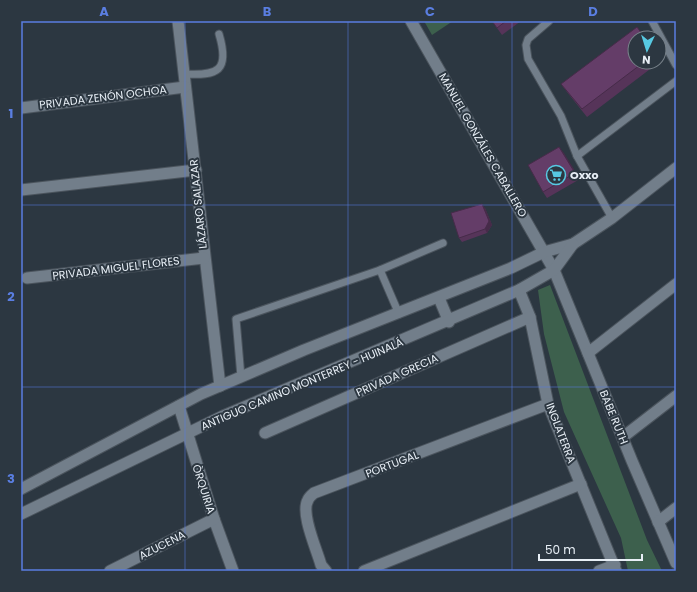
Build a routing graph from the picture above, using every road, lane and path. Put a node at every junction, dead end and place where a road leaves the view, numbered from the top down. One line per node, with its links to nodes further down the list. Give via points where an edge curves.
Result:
1 (178, 21): 7 (street, LÁZARO SALAZAR)
2 (411, 21): 18 (street, MANUEL GONZÁLES CABALLERO)
3 (549, 21): 11 (lane, via 528,39 526,51 528,59 561,116)
4 (652, 21): 6 (lane)
5 (219, 34): 7 (lane, via 224,50 222,64 214,72 200,75)
6 (676, 65)
7 (184, 74): 9 (street, LÁZARO SALAZAR)
8 (676, 81): 11 (lane)
9 (185, 87): 10 (street, PRIVADA ZENÓN OCHOA); 13 (street, LÁZARO SALAZAR)
10 (21, 108)
11 (577, 156): 15 (lane)
12 (676, 168): 15 (street, ANTIGUO CAMINO MONTERREY - HUINALÁ)
13 (196, 170): 14 (street); 19 (street, LÁZARO SALAZAR)
14 (21, 190)
15 (612, 218): 17 (street, ANTIGUO CAMINO MONTERREY - HUINALÁ)
16 (443, 243): 20 (lane)
17 (573, 244): 18 (street, ANTIGUO CAMINO MONTERREY - HUINALÁ); 21 (street, ANTIGUO CAMINO MONTERREY - HUINALÁ)
18 (544, 252): 21 (street, MANUEL GONZÁLES CABALLERO); 25 (street, ANTIGUO CAMINO MONTERREY - HUINALÁ)
19 (204, 258): 22 (street, PRIVADA MIGUEL FLORES); 31 (street, LÁZARO SALAZAR)
20 (380, 270): 26 (lane); 30 (lane, via 236,319)
21 (554, 270): 24 (street, ANTIGUO CAMINO MONTERREY - HUINALÁ); 29 (street, BABE RUTH)
22 (28, 278)
23 (676, 284): 29 (street)
24 (519, 290): 27 (street, INGLATERRA); 28 (street, ANTIGUO CAMINO MONTERREY - HUINALÁ)
25 (439, 298): 26 (street, ANTIGUO CAMINO MONTERREY - HUINALÁ); 28 (street)
26 (399, 314): 30 (street, ANTIGUO CAMINO MONTERREY - HUINALÁ)
27 (530, 317): 33 (street, INGLATERRA); 35 (street, PRIVADA GRECIA)
28 (449, 322): 36 (street, ANTIGUO CAMINO MONTERREY - HUINALÁ, via 223,416)
29 (588, 353): 37 (street, BABE RUTH)
30 (241, 377): 31 (street, ANTIGUO CAMINO MONTERREY - HUINALÁ)
31 (220, 386): 34 (street, ANTIGUO CAMINO MONTERREY - HUINALÁ)
32 (676, 396): 37 (street)
33 (548, 404): 38 (street, INGLATERRA); 48 (street, PORTUGAL, via 314,493 308,499 306,517)
34 (179, 406): 36 (street, ÒRQUIRIA); 39 (street, ANTIGUO CAMINO MONTERREY - HUINALÁ)
35 (265, 433)
36 (186, 434): 41 (street, ANTIGUO CAMINO MONTERREY - HUINALÁ); 42 (street, ÒRQUIRIA)
37 (623, 437): 43 (street, BABE RUTH)
38 (581, 484): 45 (street, INGLATERRA); 49 (street)
39 (21, 488)
40 (676, 508): 43 (street)
41 (21, 514)
42 (214, 519): 46 (street, AZUCENA); 47 (street, ÒRQUIRIA)
43 (658, 522): 44 (street, BABE RUTH)
44 (676, 563)
45 (616, 568): 50 (street)
46 (110, 571)
47 (232, 571)
48 (326, 571)
49 (364, 571)
50 (599, 571)

